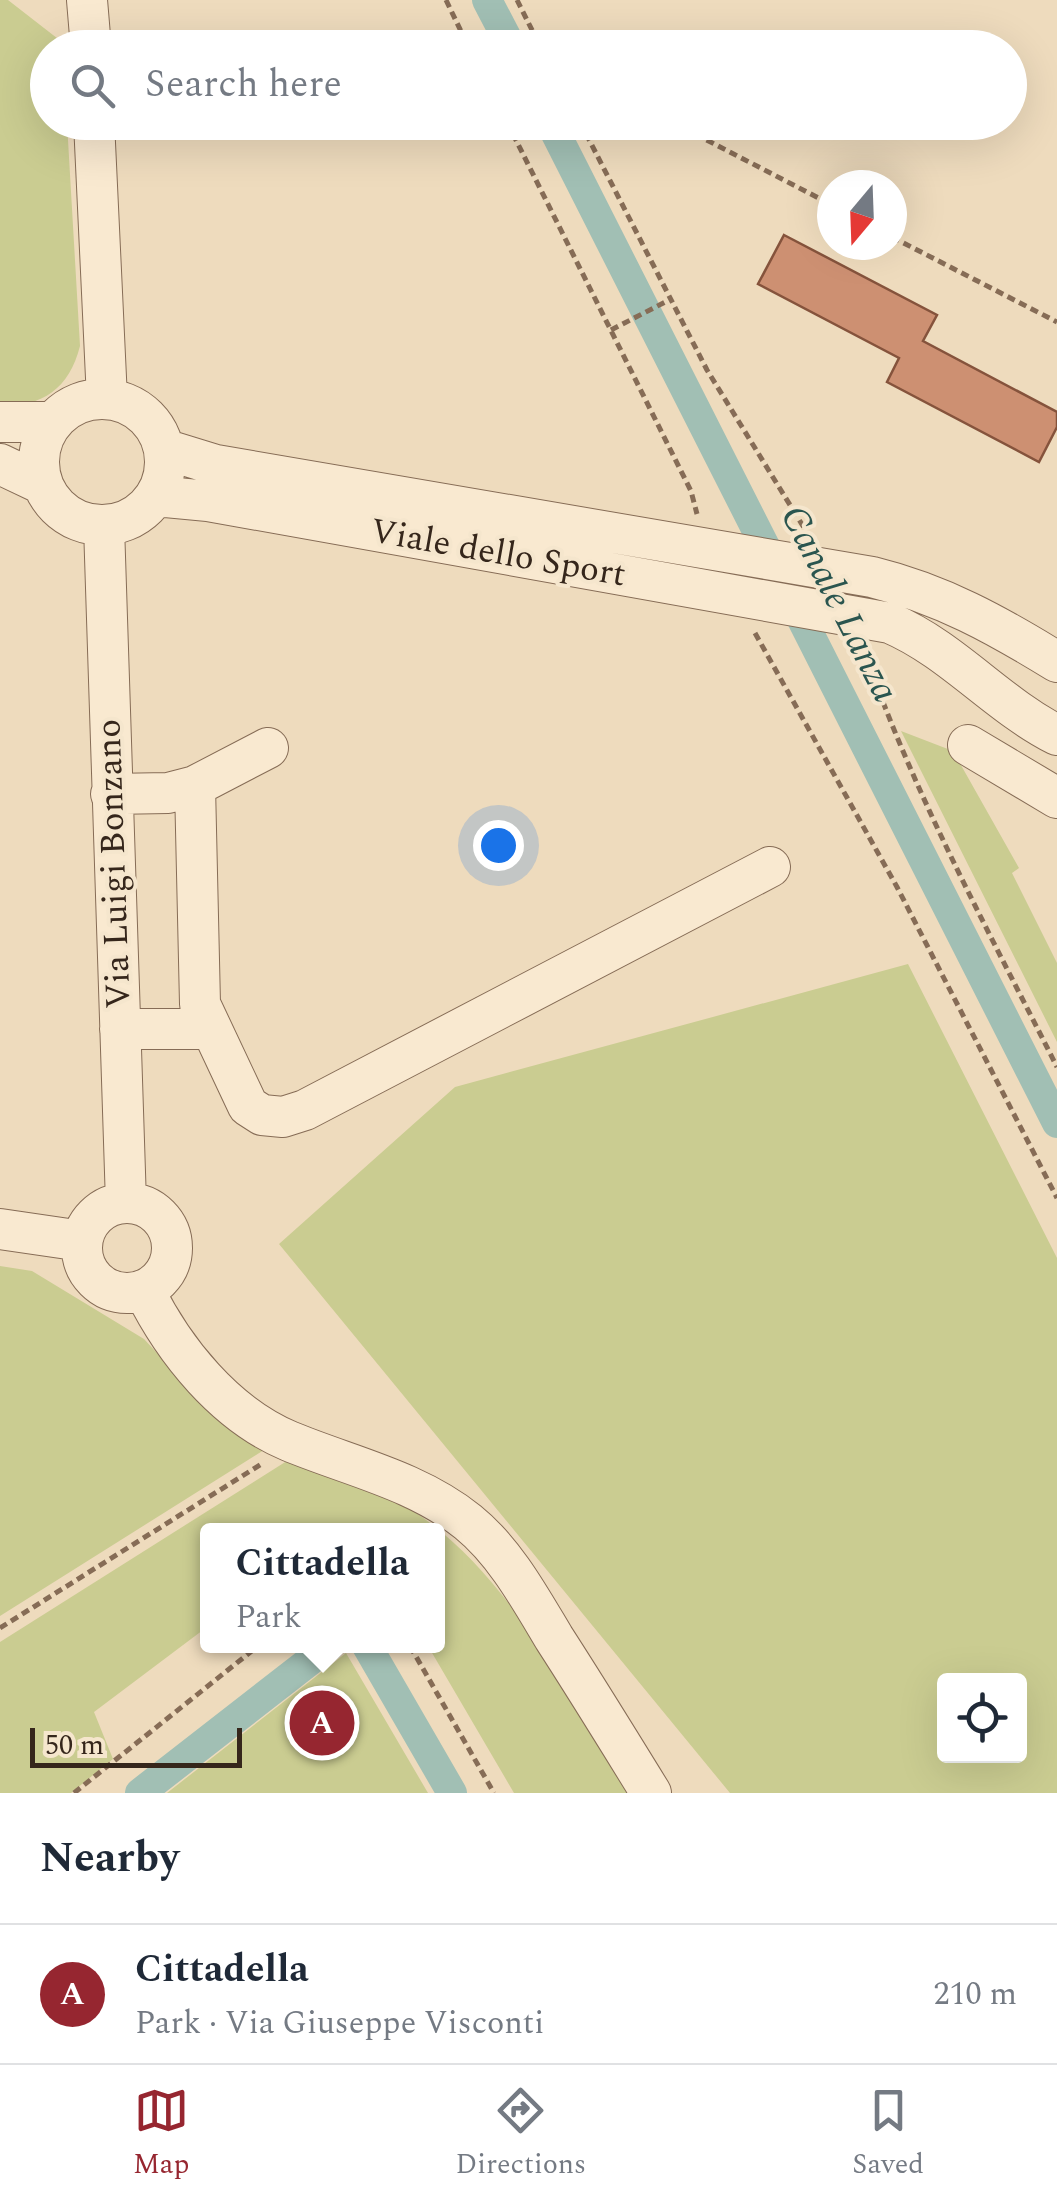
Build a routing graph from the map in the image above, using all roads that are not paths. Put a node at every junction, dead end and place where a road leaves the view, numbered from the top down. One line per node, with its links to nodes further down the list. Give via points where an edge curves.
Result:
1 (87, 0): 2 (street)
2 (90, 30)
3 (95, 140): 4 (street)
4 (107, 400): 6 (street, via 86,401); 7 (street, via 144,415)
5 (0, 422): 6 (street)
6 (52, 422): 9 (street, via 40,452)
7 (164, 449): 10 (street); 12 (street, Viale dello Sport, via 216,465)
8 (0, 464): 9 (street)
9 (42, 484): 11 (street, via 66,515)
10 (155, 496): 11 (street, via 142,512); 14 (street, Viale dello Sport)
11 (104, 526): 21 (street, Via Luigi Bonzano)
12 (718, 552): 13 (street, Viale dello Sport); 14 (street)
13 (826, 570): 15 (street); 16 (street, Viale dello Sport, via 947,601)
14 (741, 596): 15 (street, Viale dello Sport)
15 (846, 614): 17 (street, Viale dello Sport, via 919,636 1019,714)
16 (1057, 662)
17 (1057, 735)
18 (968, 744): 22 (street)
19 (268, 748): 20 (street)
20 (195, 786): 21 (street); 25 (street, via 197,982)
21 (111, 794): 24 (street, Via Luigi Bonzano)
22 (1057, 798)
23 (770, 867): 25 (street, via 283,1118 248,1106)
24 (120, 1029): 25 (street); 26 (street, Via Luigi Bonzano)
25 (210, 1029)
26 (126, 1203): 28 (street, via 97,1214); 29 (street, via 155,1213 171,1239 166,1270)
27 (0, 1229): 28 (street)
28 (82, 1240): 29 (street, via 86,1267 104,1288)
29 (144, 1290): 30 (street, via 158,1320 214,1390 250,1420 409,1486 469,1522 516,1576)
30 (651, 1793)

